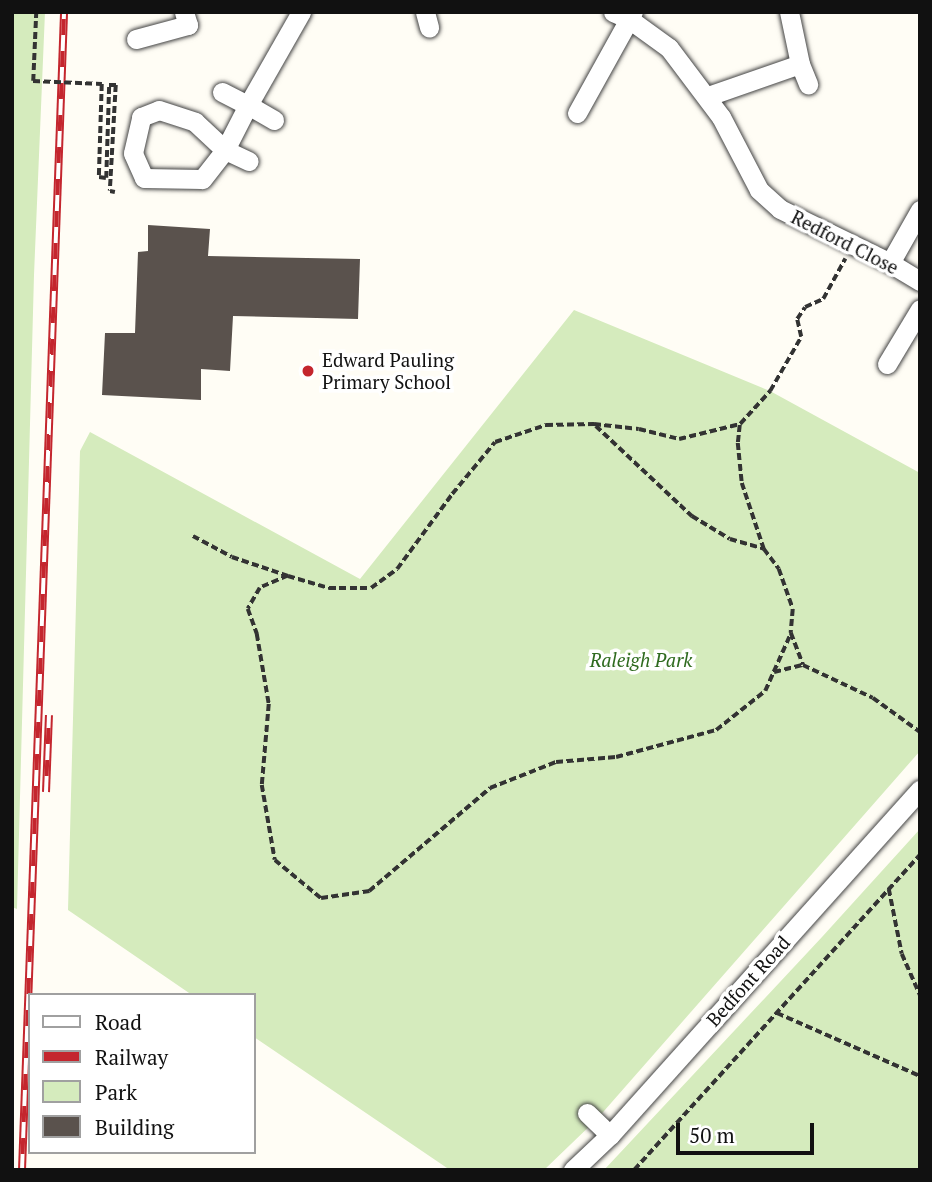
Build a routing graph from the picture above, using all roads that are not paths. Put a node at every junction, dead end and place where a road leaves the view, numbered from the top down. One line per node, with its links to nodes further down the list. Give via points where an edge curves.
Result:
1 (184, 12): 5 (street, via 188,25)
2 (301, 12): 10 (street)
3 (789, 12): 6 (street)
4 (625, 15): 9 (street, Redford Close, via 669,48); 11 (street)
5 (136, 40)
6 (800, 64): 7 (street); 9 (street)
7 (808, 84)
8 (222, 92): 10 (street)
9 (708, 96): 16 (street, Redford Close, via 752,191)
10 (248, 105): 12 (street); 13 (street)
11 (577, 113)
12 (274, 120)
13 (225, 150): 13 (street, via 202,179 144,178 134,153 141,117 159,110 195,122); 14 (street)
14 (249, 161)
15 (920, 210): 16 (street)
16 (890, 263): 17 (street, Redford Close)
17 (920, 281)
18 (920, 309): 19 (street)
19 (887, 364)
20 (920, 790): 22 (street, Bedfont Road)
21 (587, 1113): 22 (street)
22 (610, 1135): 23 (street, Bedfont Road)
23 (573, 1170)

